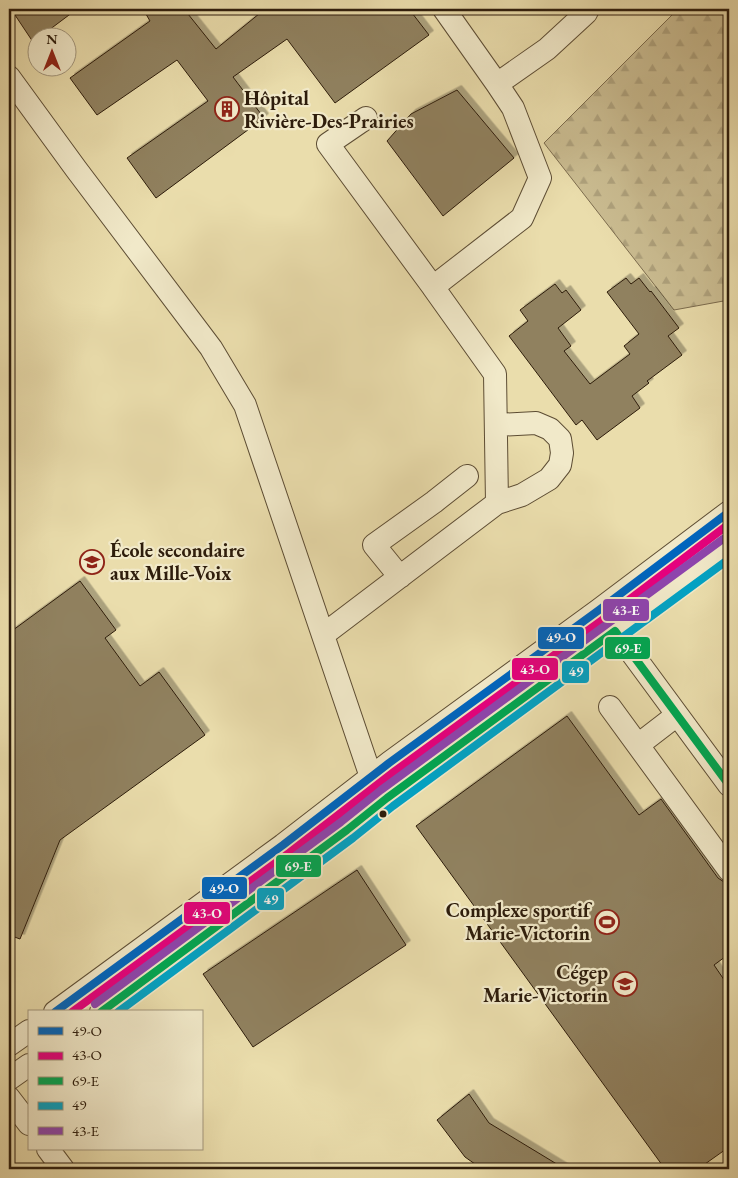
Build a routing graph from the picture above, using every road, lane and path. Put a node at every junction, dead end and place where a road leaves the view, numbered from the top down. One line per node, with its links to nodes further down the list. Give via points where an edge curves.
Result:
1 (444, 9): 4 (street)
2 (588, 9): 4 (street, via 547,49)
3 (9, 77): 15 (street, via 211,348 245,405)
4 (497, 84): 6 (street, via 513,108 540,178 522,218)
5 (366, 118): 6 (street, via 328,144)
6 (433, 287): 7 (street, via 495,374)
7 (496, 425): 9 (street); 9 (street, via 536,423 550,429 560,439 562,453 560,465 548,479 522,495)
8 (467, 476): 12 (street, via 374,545)
9 (497, 503): 12 (street)
10 (729, 512): 13 (street)
11 (729, 547): 14 (street)
12 (400, 577): 15 (street)
13 (599, 610): 14 (street); 19 (street)
14 (615, 631): 17 (street); 22 (street)
15 (323, 635): 20 (street)
16 (610, 707): 18 (street)
17 (677, 715): 18 (street); 21 (street)
18 (638, 745): 27 (street)
19 (389, 763): 20 (street); 22 (street)
20 (371, 777): 23 (street)
21 (729, 785)
22 (405, 786): 24 (street)
23 (332, 808): 24 (street); 25 (street)
24 (347, 830): 26 (street)
25 (283, 845): 26 (street); 28 (street)
26 (298, 865): 29 (street)
27 (729, 870)
28 (58, 1010)
29 (104, 1010)
30 (28, 1032): 31 (street)
31 (9, 1045)
32 (28, 1065): 33 (street)
33 (9, 1079)
34 (9, 1098): 35 (street)
35 (28, 1123)
36 (49, 1150): 37 (street)
37 (63, 1169)

